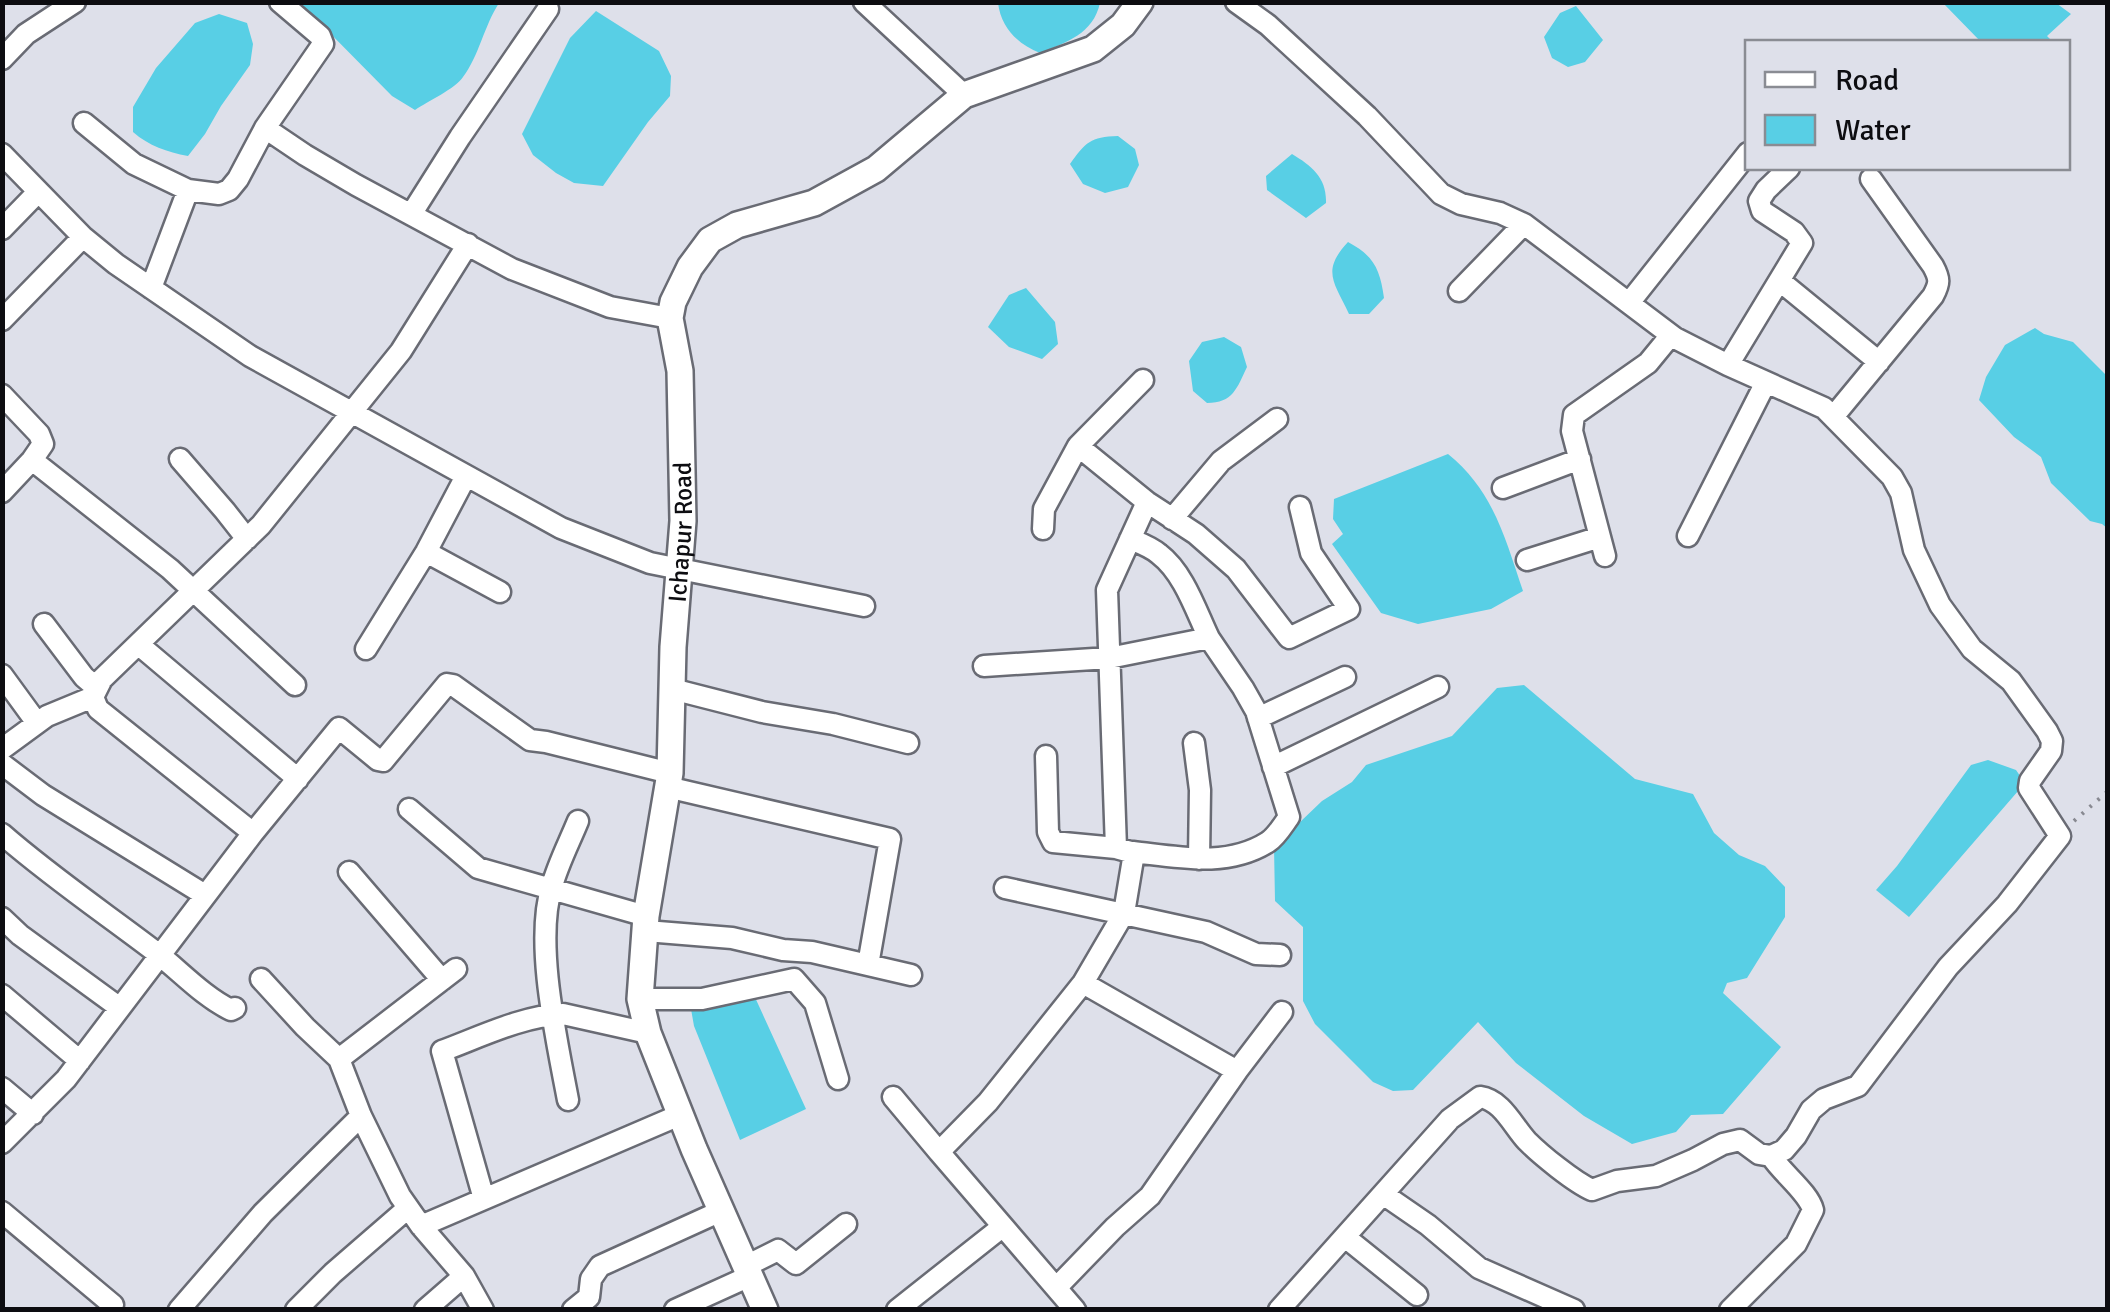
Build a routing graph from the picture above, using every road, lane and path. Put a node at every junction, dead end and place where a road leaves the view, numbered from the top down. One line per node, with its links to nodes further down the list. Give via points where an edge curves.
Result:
1 (75, 2): 7 (street)
2 (280, 2): 10 (street, via 323,44)
3 (864, 2): 8 (street)
4 (1140, 2): 8 (street, via 1093,49)
5 (1236, 2): 18 (street, via 1367,116 1442,194)
6 (548, 9): 17 (street)
7 (2, 58)
8 (964, 96): 26 (street, via 876,169 814,204 737,224 710,240 681,284)
9 (84, 123): 15 (street, via 134,164)
10 (265, 128): 15 (street, via 229,190); 17 (street)
11 (2, 154): 16 (street)
12 (1745, 157): 25 (street)
13 (1787, 170): 22 (street, via 1760,201 1762,212 1802,243)
14 (1871, 178): 29 (street, via 1940,284)
15 (188, 190): 23 (street)
16 (38, 192): 19 (street); 20 (street)
17 (412, 213): 21 (street)
18 (1524, 224): 24 (street); 25 (street)
19 (2, 229)
20 (83, 237): 23 (street); 27 (street)
21 (468, 244): 26 (street, via 610,308); 34 (street, via 401,351)
22 (1780, 281): 29 (street); 30 (street)
23 (151, 288): 34 (street, via 250,356)
24 (1459, 291)
25 (1629, 303): 28 (street)
26 (670, 318): 53 (street, Ichapur Road, via 680,371)
27 (2, 320)
28 (1670, 334): 30 (street); 38 (street, via 1648,363 1574,415)
29 (1879, 362): 35 (street)
30 (1728, 365): 32 (street)
31 (1143, 380): 37 (street)
32 (1766, 382): 35 (street); 48 (street)
33 (2, 395): 39 (street, via 39,434 43,444)
34 (352, 412): 41 (street); 49 (street)
35 (1834, 417): 84 (street, via 1892,477 1914,550 1940,605 2048,730 2051,750 2029,788)
36 (1277, 419): 46 (street, via 1221,461)
37 (1078, 446): 44 (street); 47 (street, via 1044,509)
38 (1580, 459): 42 (street); 52 (street, via 1602,547)
39 (32, 460): 43 (street); 54 (street)
40 (180, 460): 49 (street)
41 (466, 476): 51 (street); 53 (street, via 561,528 650,564)
42 (1503, 488)
43 (2, 492)
44 (1147, 502): 46 (street); 50 (street)
45 (1300, 507): 46 (street, via 1310,553 1349,609 1290,638 1236,569)
46 (1172, 519)
47 (1043, 530)
48 (1688, 536)
49 (246, 539): 54 (street)
50 (1130, 539): 58 (street, via 1167,561); 61 (street, via 1106,590)
51 (426, 552): 55 (street); 60 (street)
52 (1527, 560)
53 (679, 568): 56 (street); 67 (street, Ichapur Road)
54 (192, 592): 59 (street); 65 (street)
55 (500, 592)
56 (864, 606)
57 (44, 624): 68 (street)
58 (1209, 638): 61 (street); 69 (street)
59 (138, 644): 68 (street); 77 (street)
60 (366, 649)
61 (1108, 658): 62 (street); 85 (street)
62 (984, 666)
63 (2, 674): 70 (street)
64 (1346, 676): 69 (street)
65 (295, 685)
66 (1438, 687): 76 (street)
67 (672, 689): 71 (street); 78 (street, Ichapur Road)
68 (95, 693): 70 (street); 82 (street, via 98,709)
69 (1258, 718): 76 (street)
70 (36, 723): 73 (street)
71 (908, 743)
72 (1194, 743): 86 (street)
73 (2, 749)
74 (1046, 756): 85 (street, via 1049,836 1059,844)
75 (2, 764): 90 (street)
76 (1274, 767): 86 (street, via 1289,817 1271,840 1233,857)
77 (298, 779): 78 (street, via 339,728 383,761 447,684 530,740); 82 (street)
78 (669, 780): 93 (street, Ichapur Road); 96 (street, via 890,839)
79 (2108, 791): 84 (path)
80 (409, 808): 88 (street, via 478,868)
81 (578, 821): 88 (street)
82 (253, 833): 90 (street)
83 (2, 834): 94 (street)
84 (2059, 834): 119 (street, via 1858,1086 1824,1099 1784,1150)
85 (1125, 850): 86 (street); 91 (street)
86 (1199, 859)
87 (349, 872): 107 (street, via 449,974)
88 (550, 888): 93 (street); 105 (street, via 545,937)
89 (1005, 888): 91 (street)
90 (206, 895): 94 (street)
91 (1124, 913): 95 (street, via 1206,932 1256,954); 99 (street)
92 (2, 918): 102 (street)
93 (646, 923): 96 (street); 101 (street, Ichapur Road)
94 (160, 955): 102 (street); 103 (street, via 218,1003)
95 (1280, 955)
96 (868, 965): 97 (street)
97 (911, 975)
98 (261, 978): 107 (street)
99 (1083, 983): 109 (street); 118 (street)
100 (2, 995): 108 (street)
101 (640, 999): 106 (street, Ichapur Road); 110 (street, via 702,999 794,979 814,1004)
102 (120, 1008): 108 (street)
103 (235, 1008)
104 (1282, 1012): 109 (street)
105 (552, 1014): 106 (street); 113 (street); 121 (street, via 442,1051)
106 (648, 1034): 115 (street, Ichapur Road)
107 (338, 1058): 116 (street)
108 (80, 1061): 114 (street)
109 (1237, 1071): 131 (street, via 1150,1196)
110 (838, 1078)
111 (2, 1088): 114 (street)
112 (893, 1097): 118 (street)
113 (568, 1100)
114 (33, 1114): 117 (street)
115 (682, 1114): 121 (street); 123 (street, Ichapur Road)
116 (362, 1116): 122 (street); 134 (street, via 263,1213)
117 (2, 1143)
118 (939, 1152): 127 (street)
119 (1771, 1156): 120 (street, via 1740,1140 1656,1176 1592,1190 1528,1142 1495,1102 1480,1097 1450,1119); 145 (street, via 1814,1210 1796,1244)
120 (1383, 1194): 128 (street); 144 (street, via 1479,1268)
121 (484, 1199): 126 (street)
122 (408, 1208): 126 (street); 135 (street)
123 (722, 1211): 129 (street, Ichapur Road); 138 (street, via 600,1266 589,1297)
124 (2, 1212): 133 (street)
125 (846, 1224): 129 (street, via 796,1264 778,1250)
126 (421, 1226): 130 (street)
127 (1002, 1227): 131 (street); 141 (street)
128 (1346, 1236): 132 (street); 143 (street)
129 (748, 1271): 139 (street); 140 (street, Ichapur Road)
130 (464, 1276): 136 (street); 137 (street)
131 (1056, 1288): 142 (street)
132 (1417, 1295)
133 (113, 1306)
134 (179, 1310)
135 (296, 1310)
136 (425, 1310)
137 (483, 1310)
138 (573, 1310)
139 (675, 1310)
140 (765, 1310)
141 (897, 1310)
142 (1075, 1310)
143 (1279, 1310)
144 (1574, 1310)
145 (1730, 1310)

